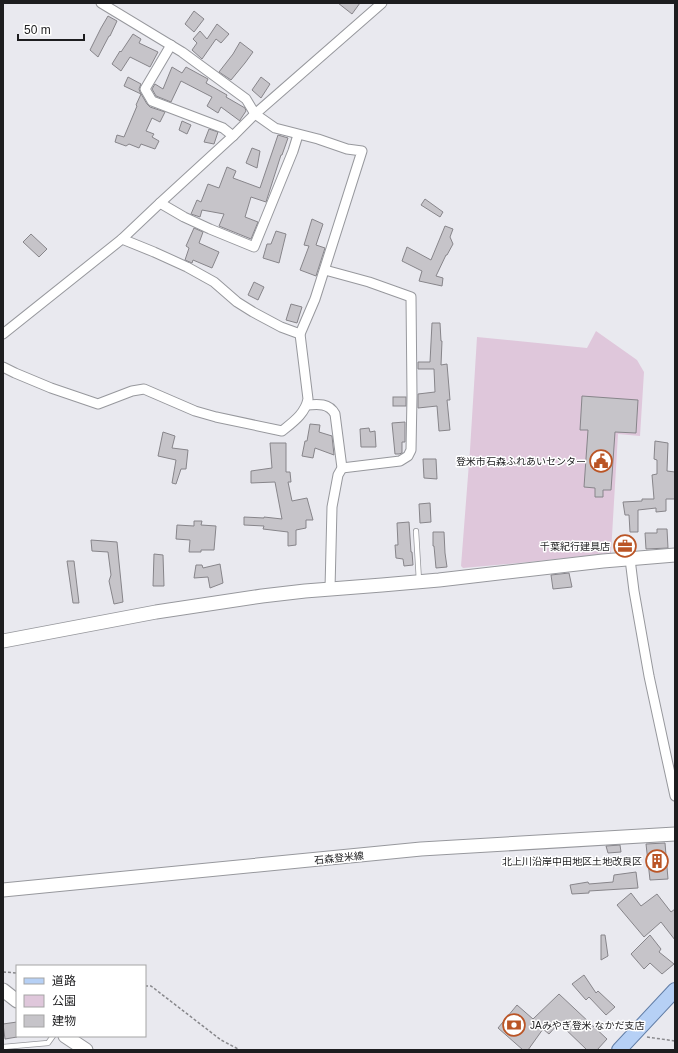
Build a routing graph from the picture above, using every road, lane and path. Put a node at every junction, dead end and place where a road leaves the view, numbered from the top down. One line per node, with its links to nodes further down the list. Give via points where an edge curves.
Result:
1 (102, 3): 3 (street)
2 (382, 3): 4 (street)
3 (171, 45): 4 (street, via 246,99); 6 (street, via 145,89 152,101 223,128)
4 (255, 114): 5 (street, via 275,128); 6 (street)
5 (298, 135): 7 (street, via 254,247 184,217); 9 (street, via 362,151)
6 (233, 136): 7 (street)
7 (160, 202): 8 (street)
8 (122, 239): 10 (street); 11 (street, via 187,267 214,282 236,302 281,327)
9 (325, 270): 11 (street); 14 (street, via 411,297 411,450 408,456 400,461)
10 (3, 334)
11 (300, 334): 13 (street)
12 (3, 367): 13 (street, via 51,388 98,404 144,389 216,417 282,431 300,416)
13 (307, 405): 14 (street, via 328,406 335,414)
14 (342, 468): 19 (street, via 338,475 332,507)
15 (416, 531): 18 (lane)
16 (675, 555): 17 (street)
17 (630, 559): 18 (street); 21 (street, via 649,676)
18 (419, 582): 19 (street)
19 (330, 589): 20 (street, via 156,612)
20 (3, 641)
21 (675, 796)
22 (675, 834): 23 (street, 石森登米線, via 421,849)
23 (3, 890)
24 (3, 972): 25 (path)
25 (16, 973)
26 (146, 986): 36 (path, via 151,986 221,1040)
27 (3, 990): 29 (street)
28 (675, 990): 30 (main road)
29 (16, 1000)
30 (632, 1036): 33 (path); 37 (main road)
31 (52, 1037): 34 (lane, via 48,1043)
32 (66, 1037): 35 (street)
33 (675, 1041)
34 (3, 1047)
35 (86, 1050)
36 (240, 1050)
37 (619, 1050)

